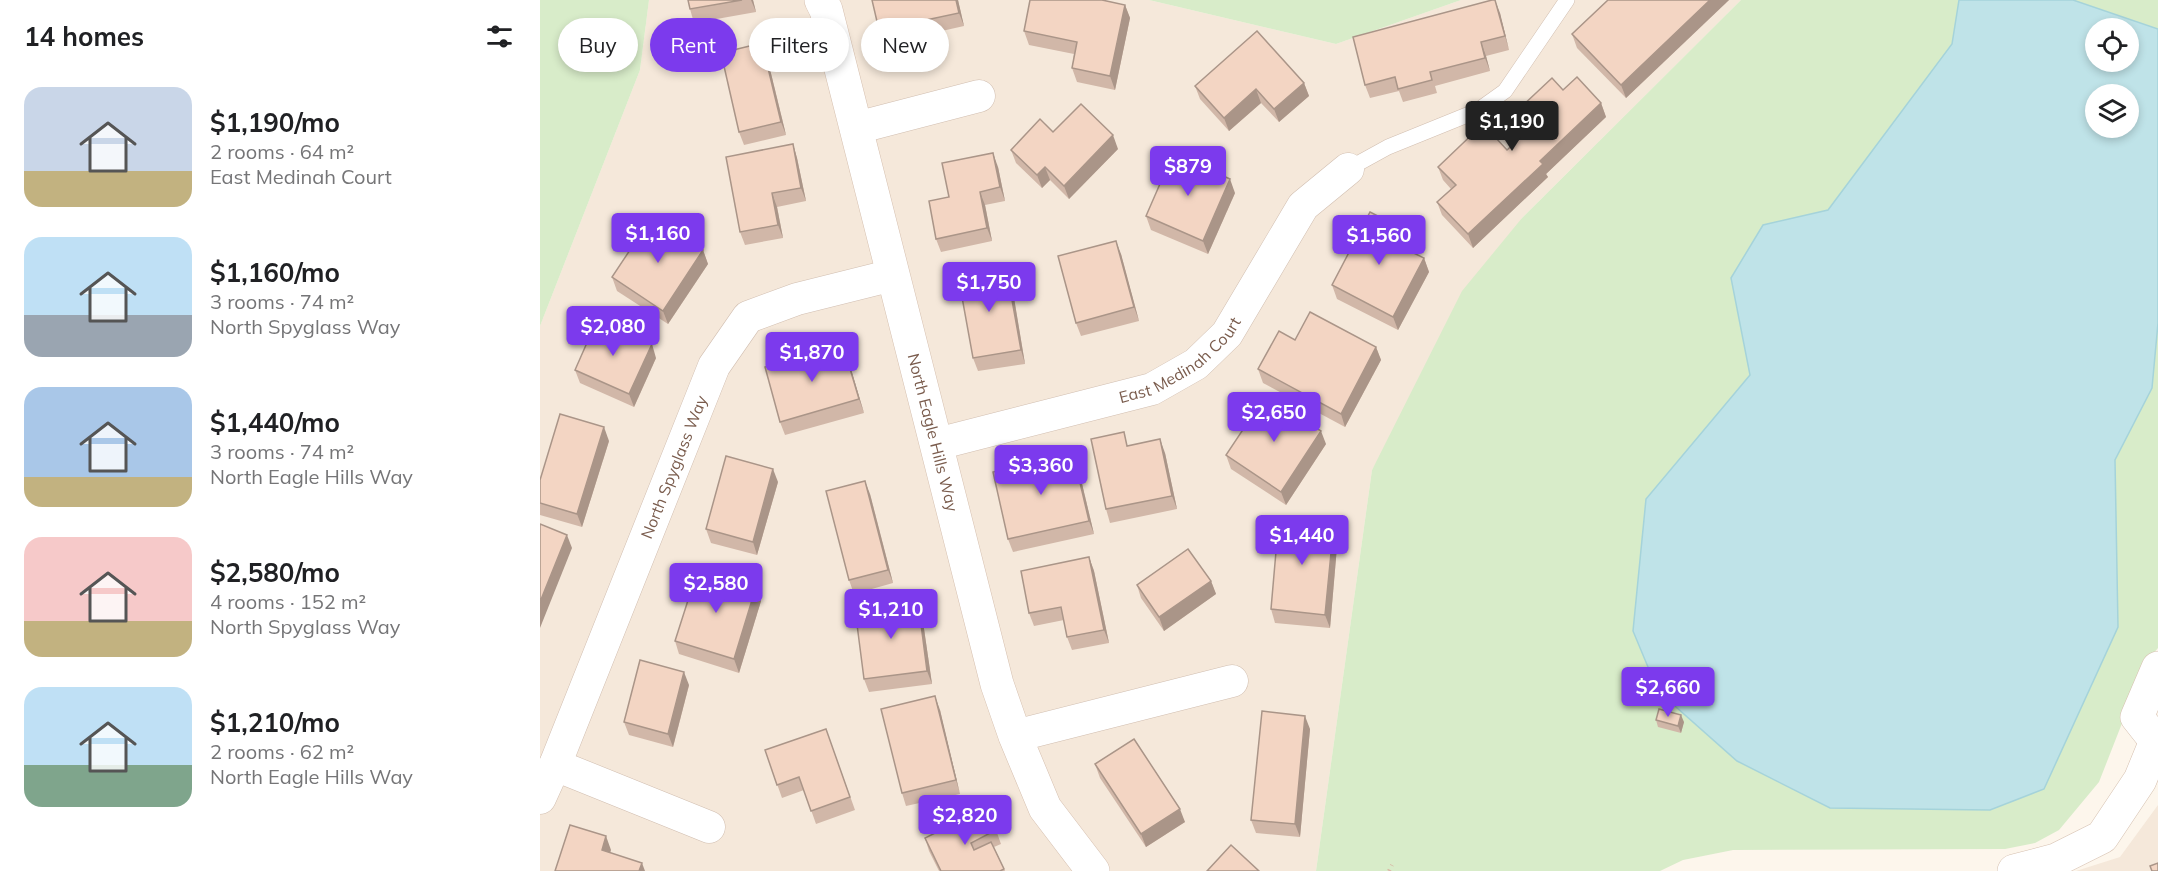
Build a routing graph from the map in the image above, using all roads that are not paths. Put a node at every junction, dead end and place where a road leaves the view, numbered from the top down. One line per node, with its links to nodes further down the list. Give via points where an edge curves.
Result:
1 (821, 0): 4 (street, North Eagle Hills Way)
2 (1567, 0): 5 (lane, via 1505,91 1477,111 1388,147)
3 (979, 96): 4 (street)
4 (856, 128): 6 (street, North Eagle Hills Way)
5 (1348, 169): 7 (street, East Medinah Court, via 1303,206 1227,334 1196,364 1152,389)
6 (893, 274): 7 (street, North Eagle Hills Way); 12 (street, North Spyglass Way, via 797,299 748,317 714,366)
7 (936, 444): 10 (street, North Eagle Hills Way, via 997,684)
8 (2158, 668): 11 (street, via 2138,717)
9 (1232, 681): 10 (street)
10 (1014, 736): 15 (street, North Eagle Hills Way, via 1045,808)
11 (2157, 741): 16 (street, via 2140,780 2102,837 2056,860)
12 (555, 765): 13 (street, North Spyglass Way); 14 (street)
13 (540, 798)
14 (710, 827)
15 (1094, 871)
16 (2014, 871)

